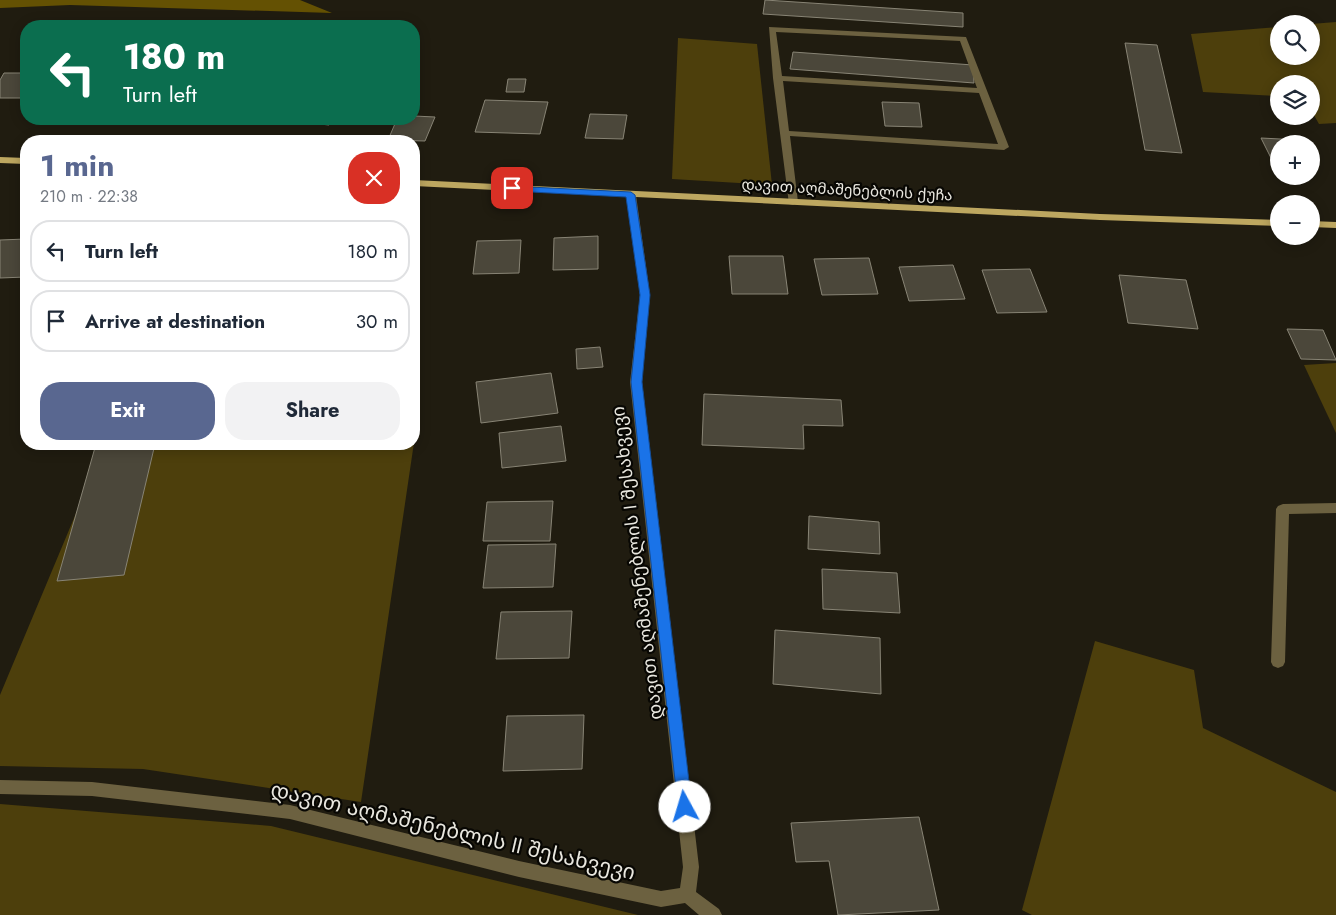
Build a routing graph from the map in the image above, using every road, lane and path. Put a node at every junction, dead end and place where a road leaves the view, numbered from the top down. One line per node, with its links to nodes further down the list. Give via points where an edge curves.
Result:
1 (778, 78): 2 (street); 2 (street, via 772,30 963,39); 3 (street)
2 (983, 91): 3 (street, via 1004,147)
3 (784, 133): 8 (street)
4 (0, 160): 5 (main road)
5 (20, 161)
6 (420, 183): 7 (main road, დავით აღმაშენებლის ქუჩა)
7 (631, 195): 8 (main road, დავით აღმაშენებლის ქუჩა); 15 (street, დავით აღმაშენებლის I შესახვევი, via 645,295 636,382 692,867)
8 (793, 202): 9 (main road, დავით აღმაშენებლის ქუჩა)
9 (1270, 223)
10 (1320, 224): 11 (main road)
11 (1336, 225)
12 (1336, 508): 13 (street, via 1283,508)
13 (1278, 662)
14 (0, 787): 15 (street, დავით აღმაშენებლის II შესახვევი, via 92,789 290,812 519,869 661,899)
15 (687, 896): 16 (street)
16 (713, 915)

